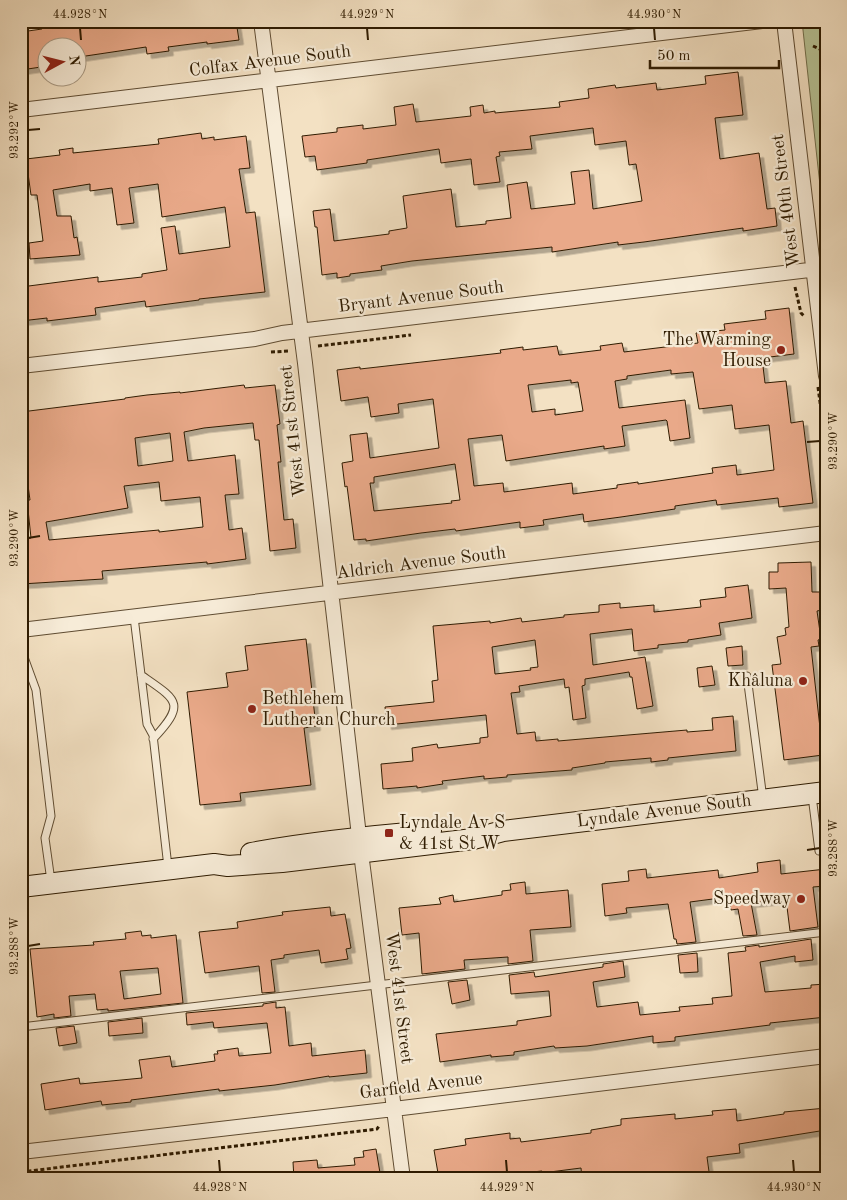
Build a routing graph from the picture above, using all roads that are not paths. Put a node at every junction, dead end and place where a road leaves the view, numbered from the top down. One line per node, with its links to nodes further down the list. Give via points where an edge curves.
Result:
1 (261, 21): 4 (street, West 41st Street)
2 (762, 21): 4 (street, Colfax Avenue South)
3 (784, 21): 6 (street, West 40th Street)
4 (268, 81): 5 (street, Colfax Avenue South); 7 (street, West 41st Street)
5 (21, 110)
6 (819, 268): 7 (street, Bryant Avenue South); 9 (street, West 40th Street)
7 (301, 330): 8 (street, Bryant Avenue South, via 255,339); 11 (street, West 41st Street)
8 (21, 366)
9 (826, 376)
10 (826, 533): 11 (street, Aldrich Avenue South)
11 (330, 593): 12 (street, Aldrich Avenue South); 20 (street, West 41st Street)
12 (134, 617): 13 (street, Aldrich Avenue South); 15 (lane)
13 (21, 630)
14 (21, 649): 23 (lane, via 36,690 51,816 45,838)
15 (141, 675): 17 (lane, via 147,724); 17 (lane, via 173,700 174,713)
16 (747, 676): 19 (lane)
17 (153, 739): 22 (lane)
18 (819, 793): 19 (main road, Lyndale Avenue South); 21 (lane, via 819,851)
19 (762, 799): 20 (main road, Lyndale Avenue South, via 503,831 473,839)
20 (360, 845): 22 (main road, Lyndale Avenue South, via 228,866 214,864); 26 (street, West 41st Street)
21 (826, 850)
22 (168, 870): 23 (main road, Lyndale Avenue South)
23 (51, 884): 24 (main road, Lyndale Avenue South)
24 (21, 887)
25 (826, 932): 26 (lane)
26 (378, 985): 27 (lane); 29 (street, West 41st Street)
27 (21, 1027)
28 (826, 1056): 29 (street, Garfield Avenue)
29 (394, 1109): 30 (street, Garfield Avenue); 31 (street, West 41st Street)
30 (21, 1152)
31 (403, 1179)

